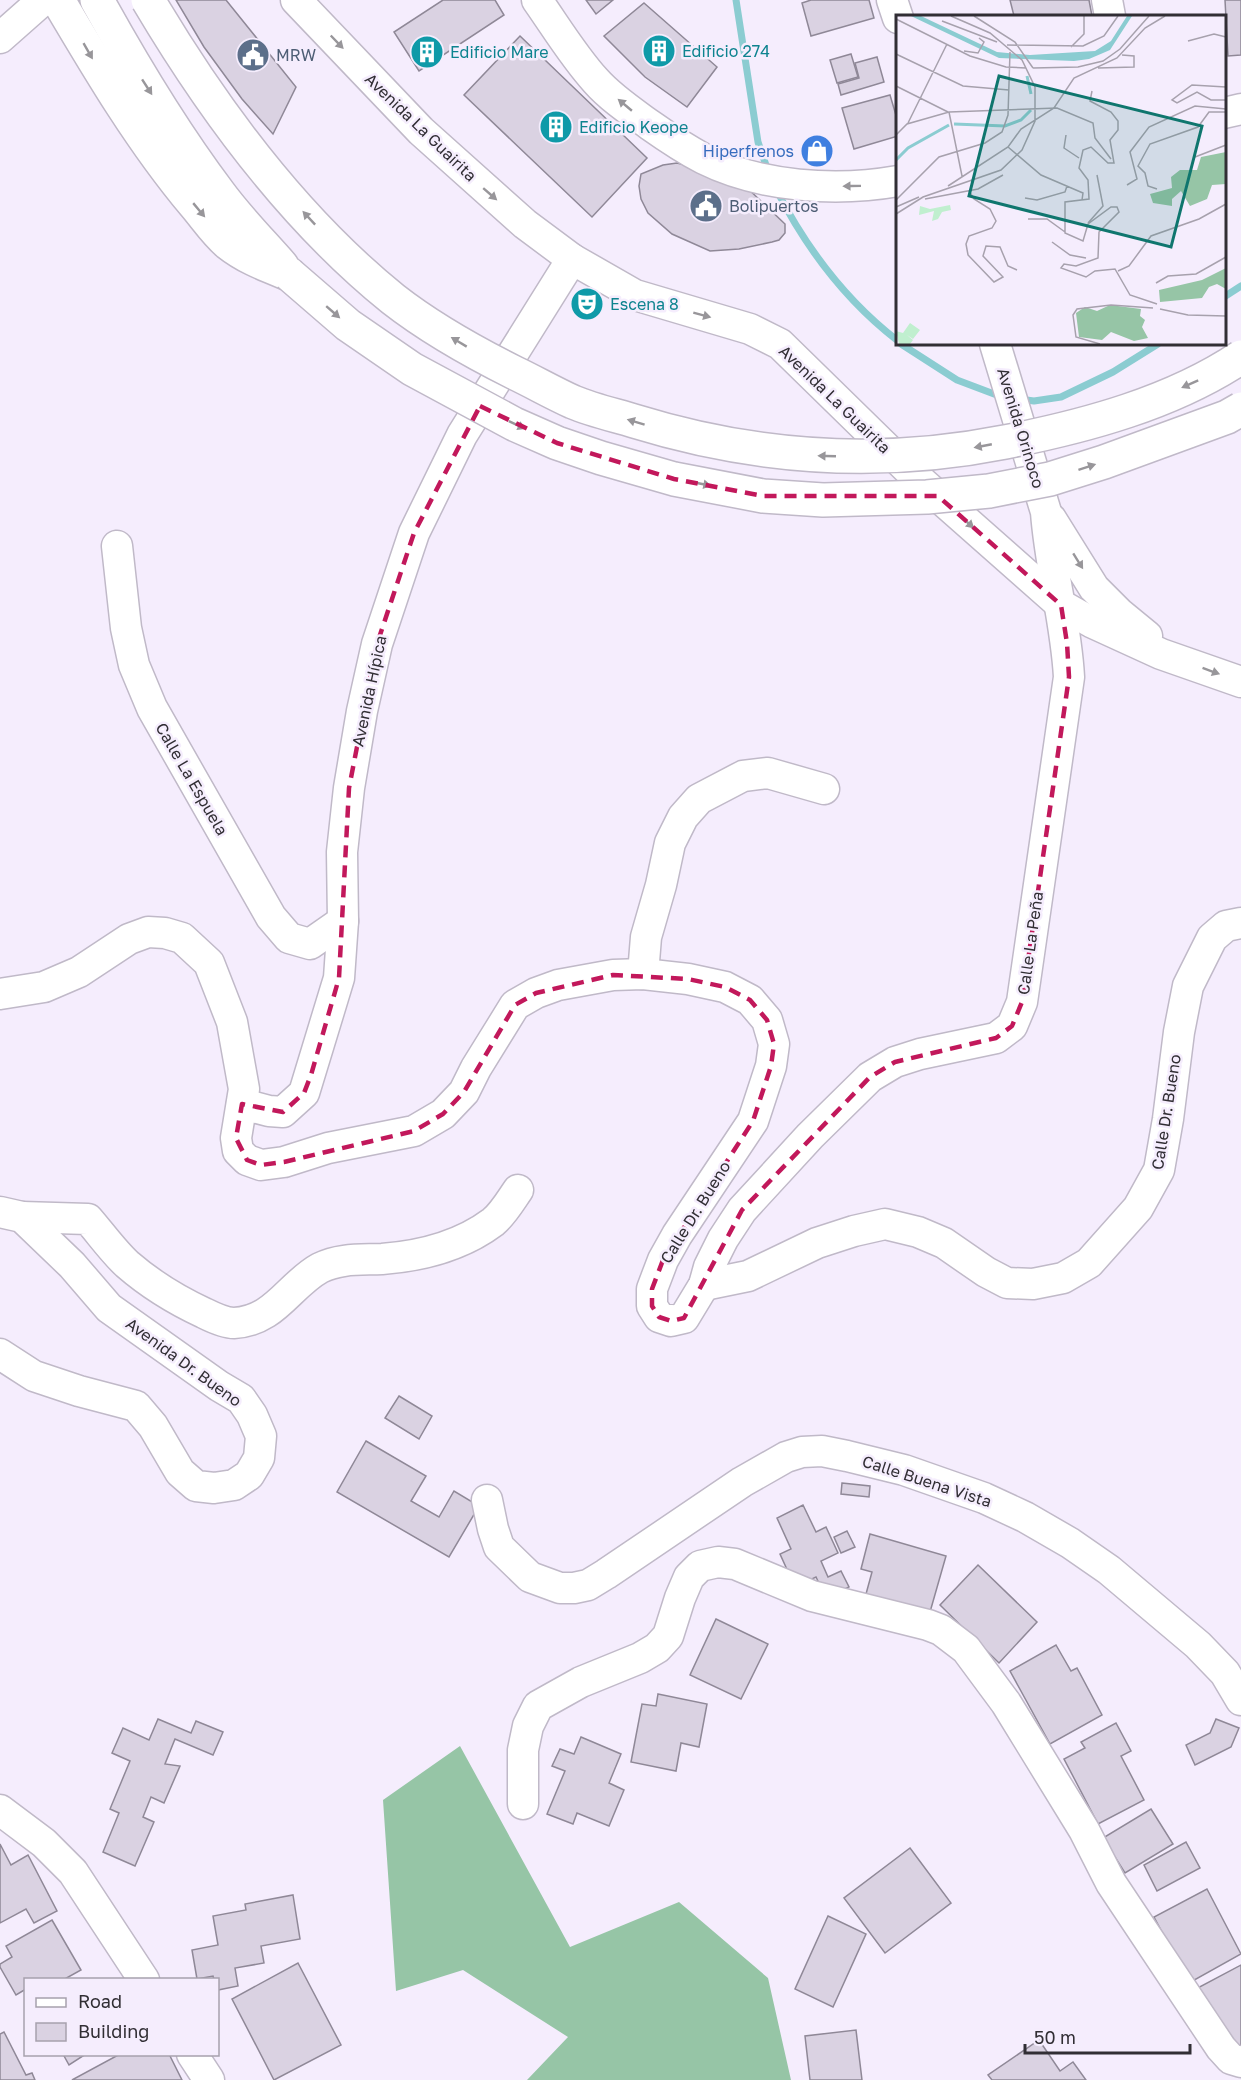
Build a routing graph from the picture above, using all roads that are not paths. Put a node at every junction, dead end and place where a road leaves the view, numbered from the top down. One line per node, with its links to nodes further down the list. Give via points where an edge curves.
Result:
1 (43, 0): 11 (street)
2 (58, 0): 16 (highway, one-way to 16, via 131,119 182,190 225,241 248,258)
3 (97, 0): 16 (highway, one-way to 16, via 136,69 220,195)
4 (148, 0): 18 (highway, one-way to 4, bridge, via 1220,371 1154,400 1077,426 968,449 885,458 795,455 722,444 574,403 485,358 419,318 335,246 222,116)
5 (296, 0): 15 (street, Avenida La Guairita, one-way to 15, via 422,131 525,224)
6 (537, 0): 14 (street, one-way to 6, via 806,186 747,175 706,159 672,141 597,83)
7 (892, 0): 9 (street)
8 (1107, 0): 10 (street)
9 (896, 15)
10 (1110, 15)
11 (0, 38)
12 (1241, 109): 13 (street)
13 (1226, 113)
14 (896, 182)
15 (572, 259): 22 (street, Avenida La Guairita, one-way to 22, via 635,295 750,329 780,344 915,476); 26 (street, Avenida Hípica, via 462,435 414,532 377,644 362,711 342,852)
16 (289, 274): 19 (highway, one-way to 19, bridge, via 348,325 412,369 514,424 600,458 674,479 763,496 823,500 989,491 1050,479 1104,462)
17 (995, 345): 20 (street, Avenida Orinoco, bridge)
18 (1241, 357)
19 (1241, 409)
20 (1046, 512): 22 (street, Calle La Peña); 23 (street, one-way to 23, via 1094,588 1119,613)
21 (117, 546): 26 (street, Calle La Espuela, via 134,665 152,708 271,917 289,938 310,944)
22 (1061, 605): 23 (street, Avenida La Guairita); 33 (street, Calle La Peña, via 1069,677 1022,1002 1012,1026 996,1038 895,1062 870,1077 742,1210 723,1239)
23 (1181, 660): 24 (street, Avenida La Guairita, one-way to 24)
24 (1241, 682)
25 (824, 789): 28 (street, via 768,773 743,776 699,799 683,817 670,843 646,937)
26 (343, 921): 30 (street, Avenida Hípica, via 339,978 304,1093 283,1112)
27 (1241, 923): 33 (street, Calle Dr. Bueno, via 1226,926 1212,938 1188,986 1160,1170 1138,1208 1089,1263 1063,1278 1033,1284 1007,1283 944,1243 885,1224 817,1243 748,1276)
28 (643, 974): 30 (street, Calle Dr. Bueno, via 558,985 515,1005 464,1092 443,1114 414,1131 261,1165 247,1160 238,1151 236,1138); 33 (street, Calle Dr. Bueno, via 724,987 750,1000 767,1020 774,1044 753,1121 663,1260 652,1289 652,1306 659,1317 671,1321 684,1318)
29 (0, 994): 30 (street, via 44,987 79,972 129,939 148,932 182,938 209,963 219,986 239,1057)
30 (242, 1104)
31 (518, 1190): 32 (street, via 495,1221 453,1245 417,1255 350,1259 320,1268 276,1307 258,1317 232,1323 178,1300 150,1281 126,1263 88,1219)
32 (11, 1215): 34 (street, Avenida Dr. Bueno, via 72,1265 109,1308 241,1399 261,1436 259,1458 249,1475 234,1485 196,1486 180,1472 153,1426 136,1406 34,1376)
33 (704, 1286)
34 (0, 1353)
35 (487, 1500): 36 (street, Calle Buena Vista, via 499,1547 530,1577 560,1588 574,1588 606,1574 742,1482 786,1457 822,1451 904,1470 1024,1516 1100,1563 1198,1645 1225,1673)
36 (1241, 1700)
37 (523, 1804): 41 (street, via 523,1750 528,1726 538,1706 657,1648 668,1636 689,1577 700,1566 735,1564 812,1596 928,1624 957,1640 977,1662 1084,1830 1111,1882 1221,2049)
38 (0, 1810): 39 (street, via 44,1843 73,1872)
39 (143, 1978)
40 (193, 2056): 42 (street)
41 (1241, 2062)
42 (209, 2080)

